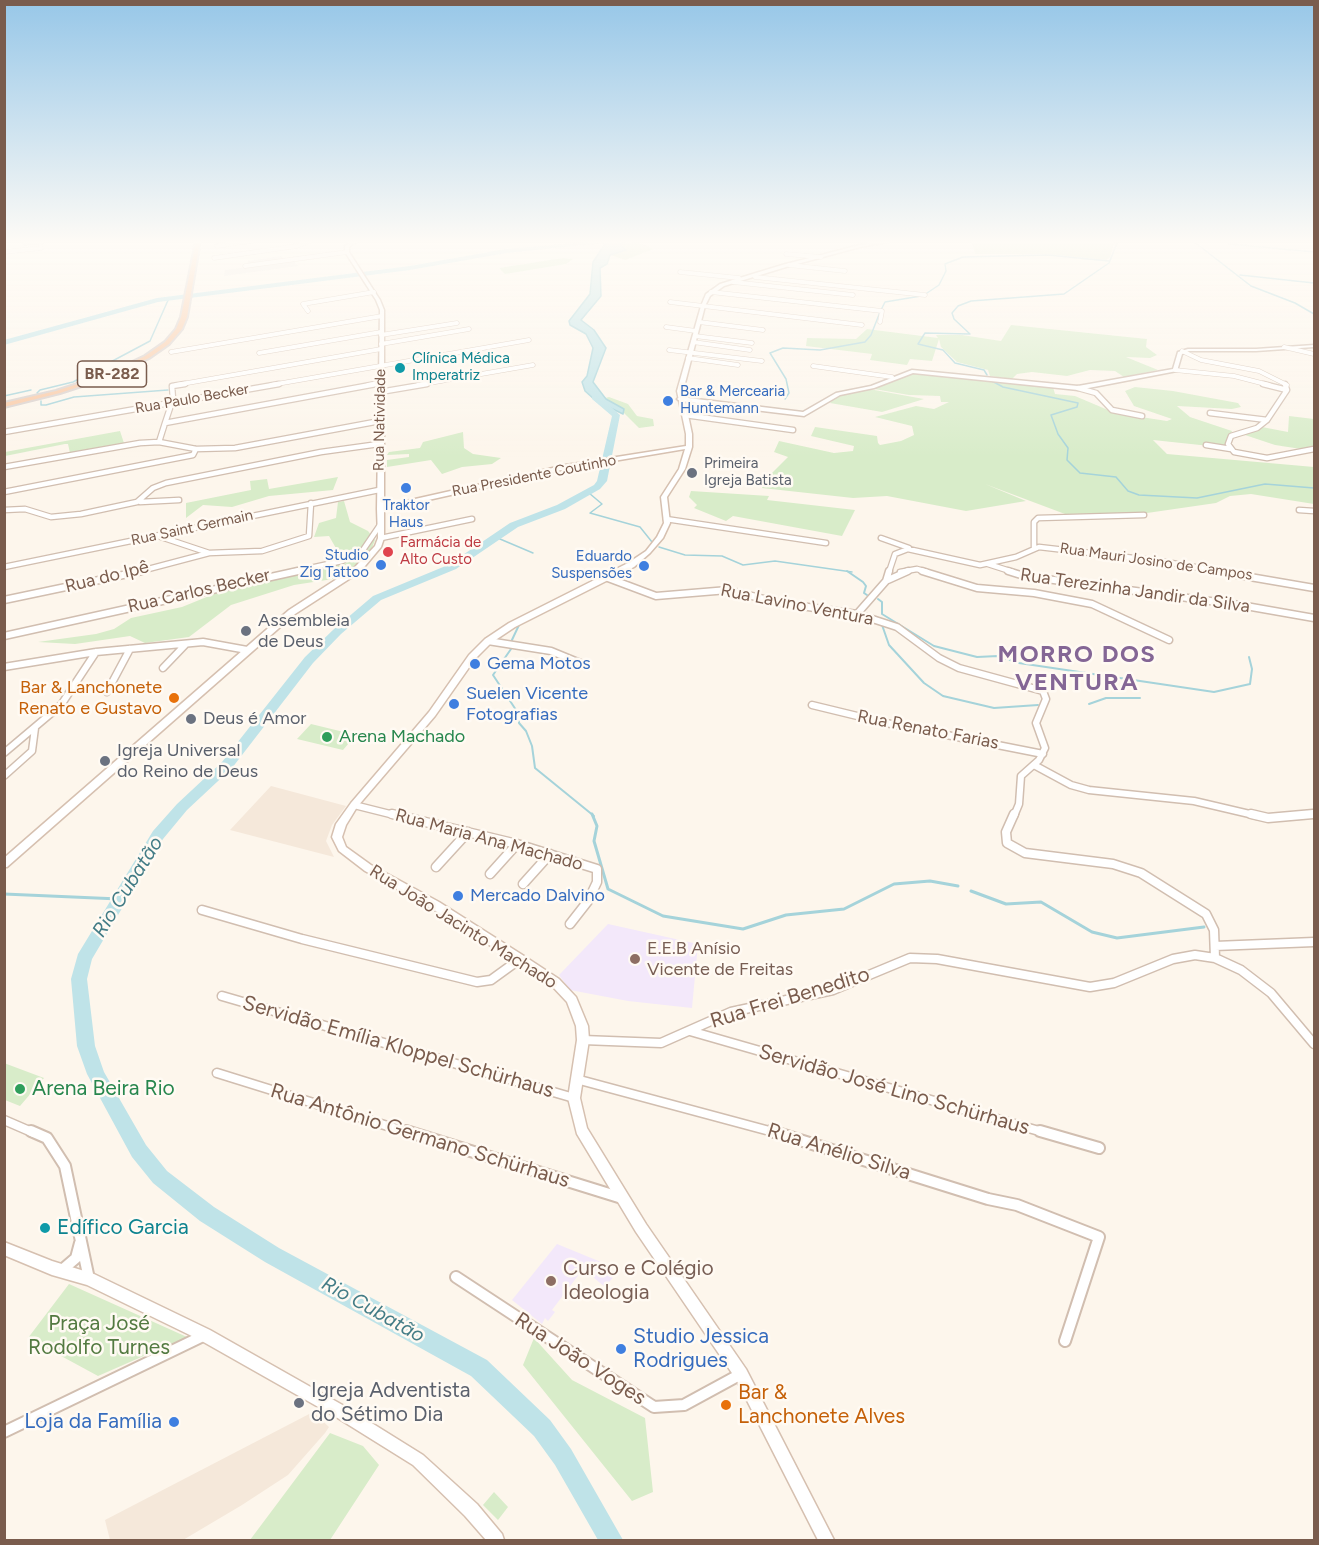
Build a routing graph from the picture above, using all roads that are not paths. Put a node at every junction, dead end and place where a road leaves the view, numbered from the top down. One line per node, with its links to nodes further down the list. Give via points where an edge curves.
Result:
1 (183, 313): 40 (highway, BR-282, via 179,328 167,343 147,357 90,383)
2 (701, 313): 6 (main road)
3 (762, 313): 9 (street)
4 (882, 313): 7 (street)
5 (381, 316): 13 (main road, Rua Natividade); 23 (street)
6 (699, 322): 12 (street); 14 (main road)
7 (880, 322)
8 (457, 323): 13 (street)
9 (862, 325)
10 (666, 327): 14 (street)
11 (469, 329): 17 (street)
12 (763, 330)
13 (381, 334): 17 (main road, Rua Natividade); 24 (street)
14 (695, 336): 16 (street); 21 (street); 26 (main road)
15 (529, 340): 30 (street, Rua Paulo Becker)
16 (752, 343)
17 (381, 346): 30 (main road, Rua Natividade); 39 (street, via 172,386)
18 (1314, 346): 19 (street)
19 (1284, 347): 22 (street); 25 (street)
20 (669, 350): 26 (street)
21 (750, 350)
22 (1182, 351): 32 (street); 36 (street, via 1200,360 1261,372 1285,383)
23 (171, 352)
24 (259, 353)
25 (1314, 354)
26 (689, 355): 27 (street); 28 (street); 38 (main road)
27 (762, 361)
28 (738, 364)
29 (533, 365): 37 (street)
30 (381, 366): 34 (main road, Rua Natividade); 39 (street, Rua Paulo Becker)
31 (813, 366): 33 (street)
32 (1175, 370): 35 (street); 36 (street, via 1234,376)
33 (892, 377): 35 (street, via 922,370); 38 (street, via 872,387 838,394 804,414)
34 (380, 382): 37 (main road, Rua Natividade); 46 (street)
35 (1078, 388): 43 (street, via 1096,393 1112,410)
36 (1287, 390): 44 (street)
37 (380, 392): 45 (main road, Rua Natividade)
38 (680, 399): 42 (main road)
39 (171, 402): 46 (street); 48 (street, Rua Paulo Becker)
40 (4, 405)
41 (1210, 412): 44 (street)
42 (685, 415): 47 (street); 53 (main road)
43 (1142, 416)
44 (1267, 420): 55 (street, via 1257,428 1232,436 1228,443)
45 (380, 421): 50 (main road, Rua Natividade); 57 (street)
46 (165, 423): 49 (street)
47 (793, 430)
48 (4, 432)
49 (159, 442): 52 (street); 61 (street, via 118,445)
50 (379, 444): 62 (main road, Rua Natividade); 65 (street, via 166,483)
51 (1206, 445): 55 (street)
52 (184, 447): 54 (street); 59 (street)
53 (689, 447): 67 (main road, Rua Presidente Coutinho, via 582,464); 73 (main road, Rua João Jacinto Machado, via 682,469 664,497)
54 (196, 449): 57 (street); 58 (street); 59 (street)
55 (1231, 449): 56 (street, via 1240,455 1267,458)
56 (1314, 449)
57 (211, 450): 58 (street)
58 (192, 454): 60 (street)
59 (182, 455): 60 (street)
60 (173, 458): 63 (street)
61 (4, 467)
62 (379, 490): 66 (street, Rua Saint Germain); 67 (main road, Rua Natividade)
63 (4, 492)
64 (179, 500): 65 (street)
65 (137, 502): 68 (street, via 60,516 25,509)
66 (311, 503): 75 (street, Rua Saint Germain); 81 (street, via 311,532 307,538 259,551)
67 (380, 509): 74 (main road, Rua Natividade)
68 (4, 510)
69 (1299, 510): 70 (street)
70 (1314, 511)
71 (1144, 516): 80 (street, via 1039,518 1034,522)
72 (472, 519): 76 (street)
73 (666, 519): 78 (street); 84 (main road, Rua João Jacinto Machado, via 662,536 652,548)
74 (380, 525): 76 (main road, Rua Natividade); 90 (street, Rua Carlos Becker, via 363,550 342,561)
75 (158, 536): 81 (street); 83 (street, Rua Saint Germain)
76 (381, 538): 95 (main road, via 367,562 299,607)
77 (881, 538): 79 (street, Rua Mauri Josino de Campos)
78 (826, 543)
79 (912, 549): 82 (street, Rua Mauri Josino de Campos, via 966,564); 85 (street, via 895,554)
80 (1034, 549): 82 (street, Rua Mauri Josino de Campos); 86 (street, Rua Mauri Josino de Campos, via 1057,547 1160,561)
81 (209, 553): 87 (street, Rua do Ipê, via 107,580)
82 (988, 564): 89 (street, Rua Terezinha Jandir da Silva, via 1024,576)
83 (4, 567)
84 (609, 578): 88 (street, Rua Lavino Ventura, via 656,596 728,590 780,603); 92 (main road, Rua João Jacinto Machado, via 512,625)
85 (886, 581): 88 (street); 91 (street, via 900,572 917,569 977,588 1084,602)
86 (1314, 588)
87 (4, 600)
88 (857, 614): 104 (street, Rua Lavino Ventura, via 897,627 959,668 1044,692 1046,699 1036,723 1044,743)
89 (1314, 618)
90 (4, 636)
91 (1169, 640)
92 (488, 641): 97 (street, via 551,651); 107 (main road, Rua João Jacinto Machado, via 472,657 440,705)
93 (186, 644): 94 (street); 95 (street, via 212,643); 99 (street)
94 (130, 649): 96 (street); 100 (street)
95 (247, 650): 112 (main road)
96 (96, 652): 98 (street); 102 (street, via 64,702)
97 (585, 665)
98 (4, 666)
99 (163, 668)
100 (107, 692)
101 (812, 705): 104 (street, Rua Renato Farias)
102 (35, 728): 103 (street); 106 (street, via 32,751)
103 (4, 753)
104 (1043, 754): 105 (street)
105 (1034, 765): 108 (street, via 1085,789 1194,801 1268,818); 119 (street, via 1020,778 1019,804 1005,834 1008,845 1025,853 1113,864 1141,873 1206,914 1212,924)
106 (4, 776)
107 (354, 805): 109 (street, Rua Maria Ana Machado); 121 (main road, Rua João Jacinto Machado, via 338,831 337,841 342,849)
108 (1314, 814)
109 (468, 832): 110 (street, Rua Maria Ana Machado); 113 (street)
110 (517, 844): 111 (street, Rua Maria Ana Machado); 114 (street)
111 (550, 854): 115 (street); 117 (street, Rua Maria Ana Machado, via 598,871 588,901)
112 (4, 864)
113 (436, 867)
114 (490, 874)
115 (523, 884)
116 (202, 910): 121 (street, via 479,982 491,980)
117 (570, 924)
118 (1314, 942): 119 (street)
119 (1215, 946): 120 (street)
120 (1215, 958): 123 (street, Rua Frei Benedito, via 1179,957 1126,980 1090,987 937,959 910,958 848,985 743,1008); 125 (street, Rua Frei Benedito, via 1233,965 1271,993)
121 (520, 959): 124 (main road, Rua João Jacinto Machado, via 570,996 580,1016)
122 (222, 996): 128 (street, Servidão Emília Kloppel Schürhaus)
123 (690, 1032): 124 (street, Rua Frei Benedito, via 649,1044); 130 (street, Servidão José Lino Schürhaus)
124 (583, 1040): 127 (main road, Rua João Jacinto Machado)
125 (1314, 1043)
126 (217, 1073): 131 (street, Rua Antônio Germano Schürhaus)
127 (576, 1079): 128 (main road, Rua João Jacinto Machado); 138 (street, Rua Anélio Silva, via 778,1133 1017,1205 1099,1237)
128 (574, 1098): 131 (main road, Rua João Jacinto Machado, via 581,1130)
129 (4, 1120): 132 (street, via 47,1138 58,1152 65,1167)
130 (1099, 1148)
131 (622, 1198): 139 (main road, Rua João Jacinto Machado)
132 (81, 1241): 134 (street, via 76,1258); 136 (street)
133 (4, 1248): 134 (main road)
134 (62, 1271): 136 (main road)
135 (456, 1277): 139 (street, Rua João Voges, via 654,1407 684,1404)
136 (89, 1279): 137 (main road)
137 (205, 1335): 140 (street); 141 (main road, via 418,1460 471,1510)
138 (1065, 1341)
139 (741, 1374): 142 (main road, Rua João Jacinto Machado)
140 (4, 1432)
141 (496, 1540)
142 (826, 1540)

